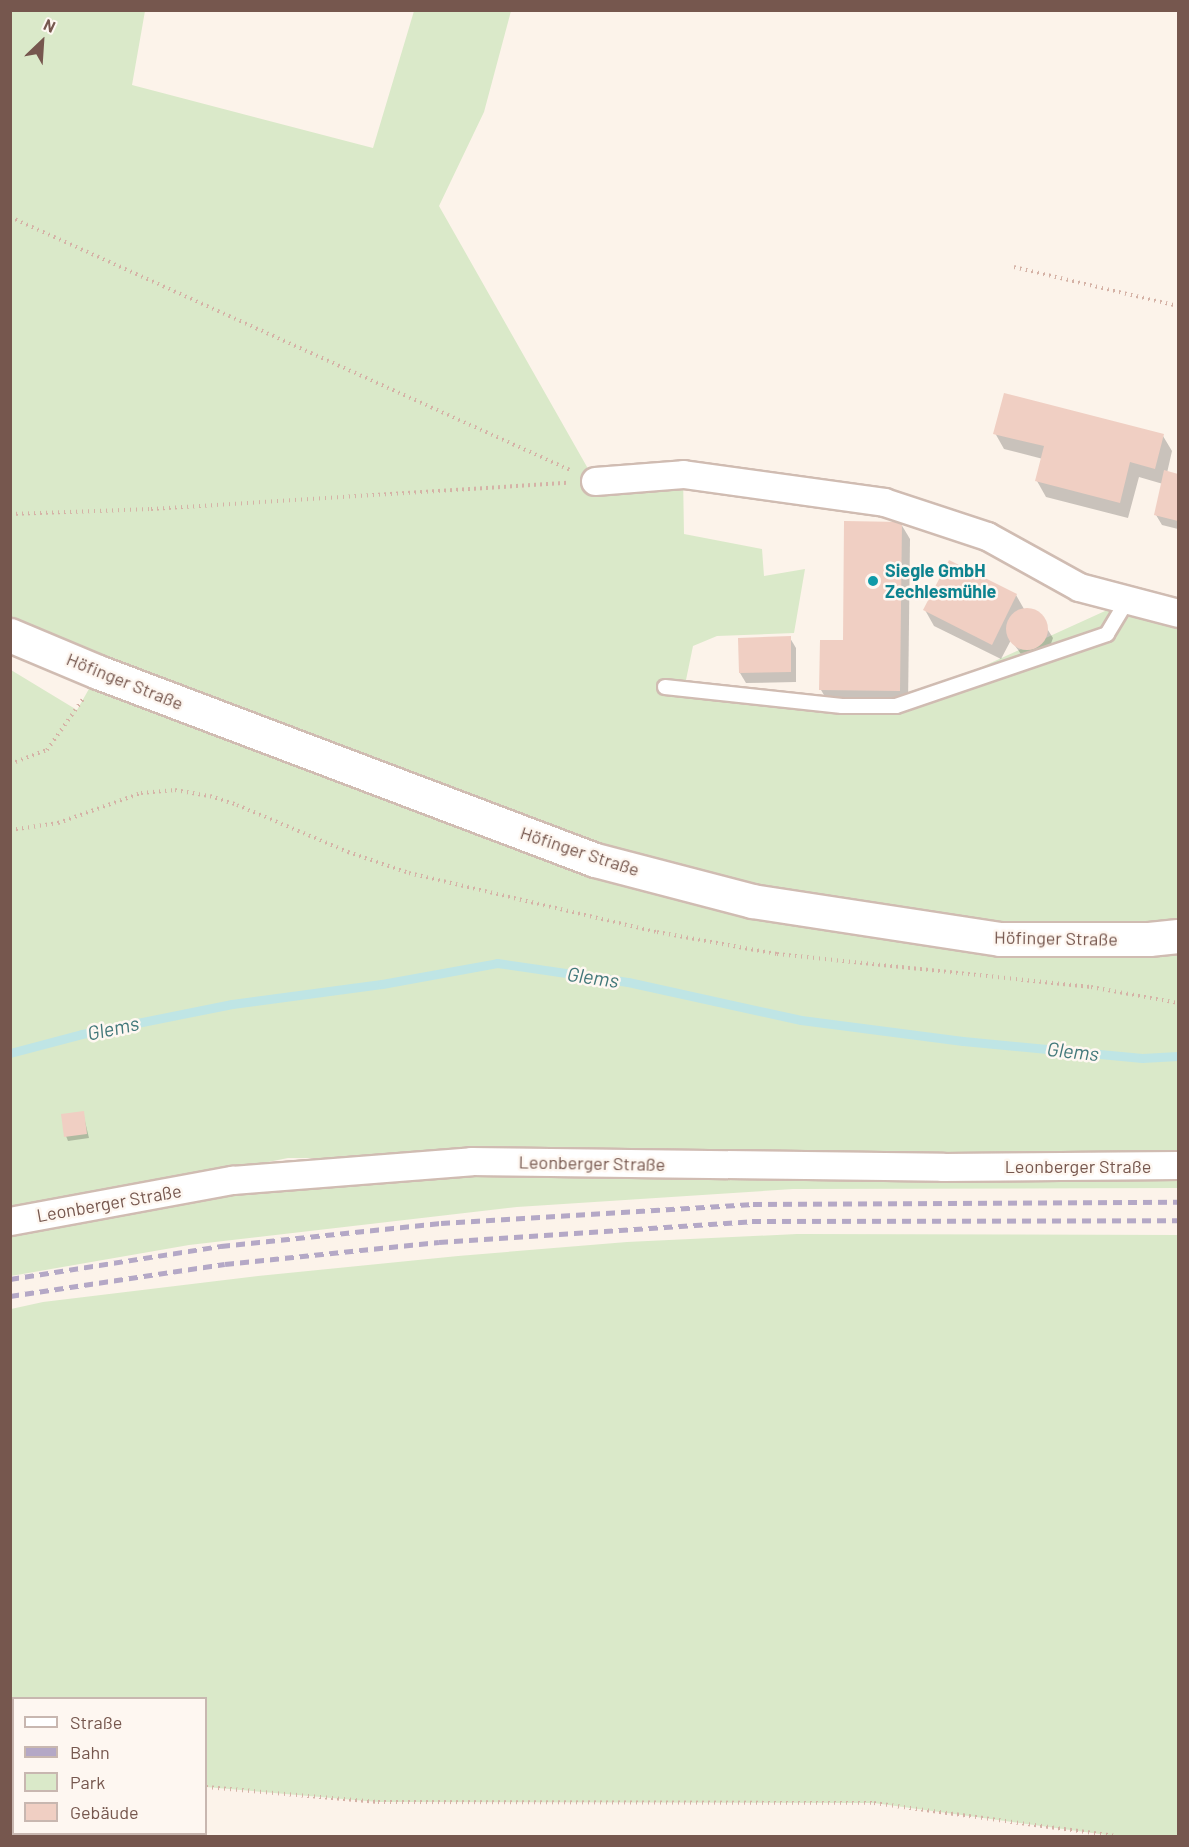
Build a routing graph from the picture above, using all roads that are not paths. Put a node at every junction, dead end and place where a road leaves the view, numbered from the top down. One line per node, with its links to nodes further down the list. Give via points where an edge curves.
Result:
1 (595, 481): 2 (street, via 683,474 884,502 987,536 1079,587)
2 (1127, 601): 3 (street); 5 (lane, via 1107,634 897,706 842,706)
3 (1179, 614)
4 (10, 635): 6 (street, Höfinger Straße, via 595,860 752,901 1000,939)
5 (665, 687)
6 (1179, 936)
7 (1179, 1165): 8 (street, Leonberger Straße, via 943,1167 471,1161 232,1180)
8 (10, 1221)

